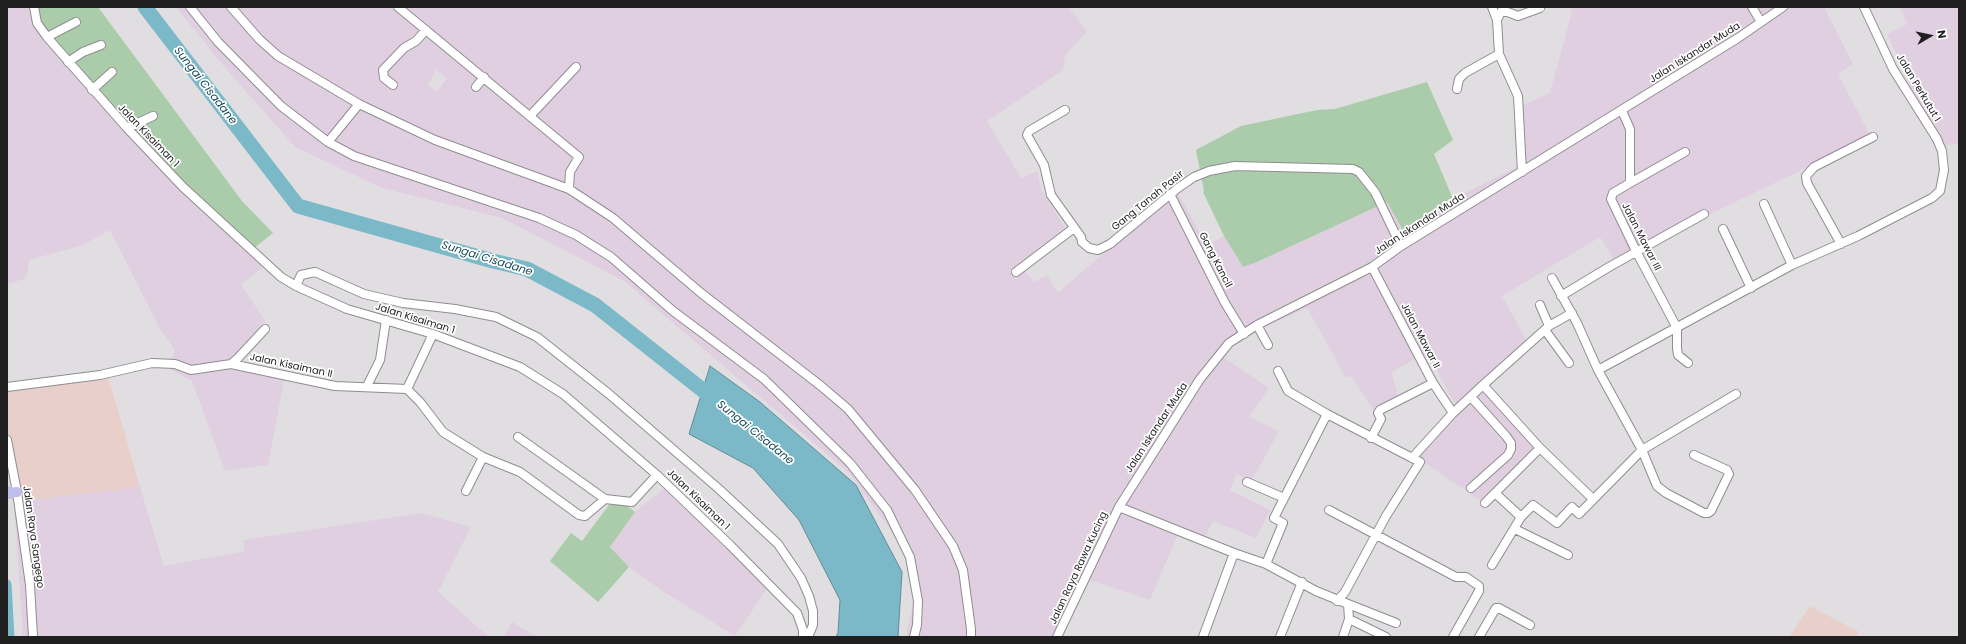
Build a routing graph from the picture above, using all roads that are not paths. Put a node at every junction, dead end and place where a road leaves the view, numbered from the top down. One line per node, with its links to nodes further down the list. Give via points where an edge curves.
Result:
1 (34, 7): 14 (street, Jalan Kisaiman 1, via 37,23)
2 (190, 7): 32 (street, via 218,42 281,106)
3 (230, 7): 25 (street, via 278,56)
4 (398, 7): 13 (street)
5 (1492, 7): 10 (street)
6 (1752, 7): 12 (street)
7 (1783, 7): 12 (street, Jalan Iskandar Muda)
8 (1864, 7): 42 (street, Jalan Perkutut I, via 1893,69 1937,139 1942,151 1943,181 1940,191 1932,198)
9 (1540, 8): 10 (street, via 1518,16 1502,10)
10 (1497, 20): 16 (street)
11 (76, 22): 14 (street)
12 (1761, 22): 27 (street, Jalan Iskandar Muda)
13 (426, 30): 20 (street); 21 (street, via 383,70 384,78)
14 (47, 37): 17 (street, Jalan Kisaiman 1)
15 (101, 45): 17 (street, via 83,52)
16 (1499, 54): 23 (street, via 1465,73 1458,79); 34 (street, via 1518,96)
17 (68, 62): 24 (street, Jalan Kisaiman 1)
18 (576, 67): 29 (street)
19 (112, 72): 24 (street)
20 (484, 77): 22 (street); 29 (street)
21 (393, 85)
22 (476, 87)
23 (1457, 89)
24 (92, 90): 30 (street, Jalan Kisaiman 1)
25 (359, 104): 32 (street); 36 (street, via 435,140)
26 (1065, 110): 40 (street, Gang Tanah Pasir, via 1029,131 1027,135 1044,165 1051,195)
27 (1622, 111): 34 (street, Jalan Iskandar Muda); 35 (street, via 1630,129)
28 (153, 116): 30 (street)
29 (530, 116): 36 (street, via 579,157 570,172)
30 (127, 128): 49 (street, Jalan Kisaiman 1, via 183,187 254,254)
31 (1873, 136): 42 (street, via 1814,167 1806,176)
32 (328, 142): 112 (street, via 354,156 539,218 576,235 611,257 673,311 764,379 850,464 887,510 910,557 918,601)
33 (1685, 152): 35 (street, Jalan Mawar III)
34 (1522, 172): 43 (street, Jalan Iskandar Muda)
35 (1630, 182): 44 (street, Jalan Mawar III, via 1613,193 1611,199)
36 (569, 189): 113 (street, via 614,218 702,293 848,409 915,490 954,546 963,570)
37 (1170, 194): 40 (street, Gang Tanah Pasir, via 1110,244 1098,250 1088,248); 43 (street, Gang Tanah Pasir, via 1194,177 1235,166 1353,169 1359,172 1375,192); 60 (street, Gang Kancil, via 1224,303)
38 (1764, 204): 45 (street)
39 (1704, 214): 44 (street)
40 (1074, 228): 47 (street)
41 (1723, 229): 50 (street)
42 (1841, 244): 45 (street)
43 (1401, 246): 46 (street, Jalan Iskandar Muda)
44 (1636, 251): 51 (street); 57 (street, Jalan Mawar III)
45 (1792, 265): 50 (street)
46 (1372, 267): 55 (street, Jalan Iskandar Muda); 67 (street, Jalan Mawar II)
47 (1016, 272)
48 (1552, 278): 51 (street)
49 (296, 286): 54 (street, Jalan Kisaiman 1, via 347,309); 111 (street, via 301,275 315,272 364,294 402,303 496,317 537,337 719,489 778,544 801,578 809,596 813,625)
50 (1751, 288): 57 (street)
51 (1561, 296): 53 (street)
52 (1540, 305): 56 (street)
53 (1572, 313): 56 (street); 65 (street)
54 (386, 320): 59 (street, Jalan Kisaiman 1); 69 (street, via 380,360)
55 (1258, 325): 60 (street, Jalan Iskandar Muda); 61 (street)
56 (1547, 328): 62 (street); 68 (street)
57 (1677, 328): 63 (street, via 1678,355); 65 (street)
58 (265, 329): 64 (street)
59 (433, 334): 71 (street); 84 (street, Jalan Kisaiman 1, via 520,367 551,386)
60 (1244, 334): 94 (street, Jalan Iskandar Muda, via 1229,343 1212,363)
61 (1268, 345)
62 (1568, 363)
63 (1688, 363)
64 (231, 364): 69 (street, Jalan Kisaiman II, via 335,386); 70 (street, Jalan Kisaiman II, via 191,370 175,364 152,363 100,375)
65 (1598, 370): 80 (street)
66 (1278, 371): 75 (street, via 1288,391)
67 (1433, 382): 74 (street, Jalan Mawar II); 77 (street, via 1380,410 1378,413 1381,419)
68 (1483, 385): 73 (street); 79 (street)
69 (367, 386): 71 (street, Jalan Kisaiman II)
70 (7, 387)
71 (407, 388): 82 (street, via 443,432)
72 (1736, 394): 80 (street)
73 (1471, 397): 74 (street); 86 (street, via 1511,443 1511,450)
74 (1454, 412): 83 (street)
75 (1327, 414): 77 (street); 90 (street)
76 (518, 437): 91 (street)
77 (1371, 438): 83 (street)
78 (7, 440): 88 (street, Jalan Raya Sangego)
79 (1540, 448): 89 (street); 92 (street)
80 (1642, 450): 81 (street, via 1660,490 1708,513 1729,474 1727,470); 92 (street)
81 (1694, 456)
82 (483, 457): 87 (street); 91 (street, via 520,472 579,515 585,516)
83 (1412, 458): 98 (street, via 1420,462)
84 (657, 475): 91 (street, via 632,502); 110 (street, Jalan Kisaiman 1, via 797,613)
85 (1247, 482): 90 (street)
86 (1471, 488)
87 (466, 491)
88 (12, 493): 109 (street, Jalan Raya Sangego, via 30,585)
89 (1495, 493): 93 (street); 96 (street)
90 (1284, 498): 101 (street, via 1274,518 1283,523)
91 (605, 499)
92 (1593, 499): 96 (street, via 1579,514 1572,507 1557,523 1533,505)
93 (1485, 503)
94 (1119, 507): 99 (street); 114 (street, Jalan Raya Rawa Kucing)
95 (1329, 510): 98 (street)
96 (1521, 517): 97 (street)
97 (1515, 529): 100 (street); 102 (street)
98 (1375, 536): 104 (street, via 1345,592); 119 (street, via 1456,577 1466,577 1480,586)
99 (1234, 553): 101 (street); 115 (street)
100 (1568, 555)
101 (1266, 564): 103 (street)
102 (1492, 565)
103 (1302, 582): 104 (street); 116 (street)
104 (1337, 600): 105 (street)
105 (1348, 604): 106 (street); 107 (street)
106 (1349, 619): 117 (street); 118 (street)
107 (1396, 623)
108 (1530, 625): 120 (street, via 1496,608)
109 (33, 637)
110 (803, 637)
111 (808, 637)
112 (914, 637)
113 (971, 637)
114 (1057, 637)
115 (1203, 637)
116 (1280, 637)
117 (1342, 637)
118 (1386, 637)
119 (1453, 637)
120 (1479, 637)

